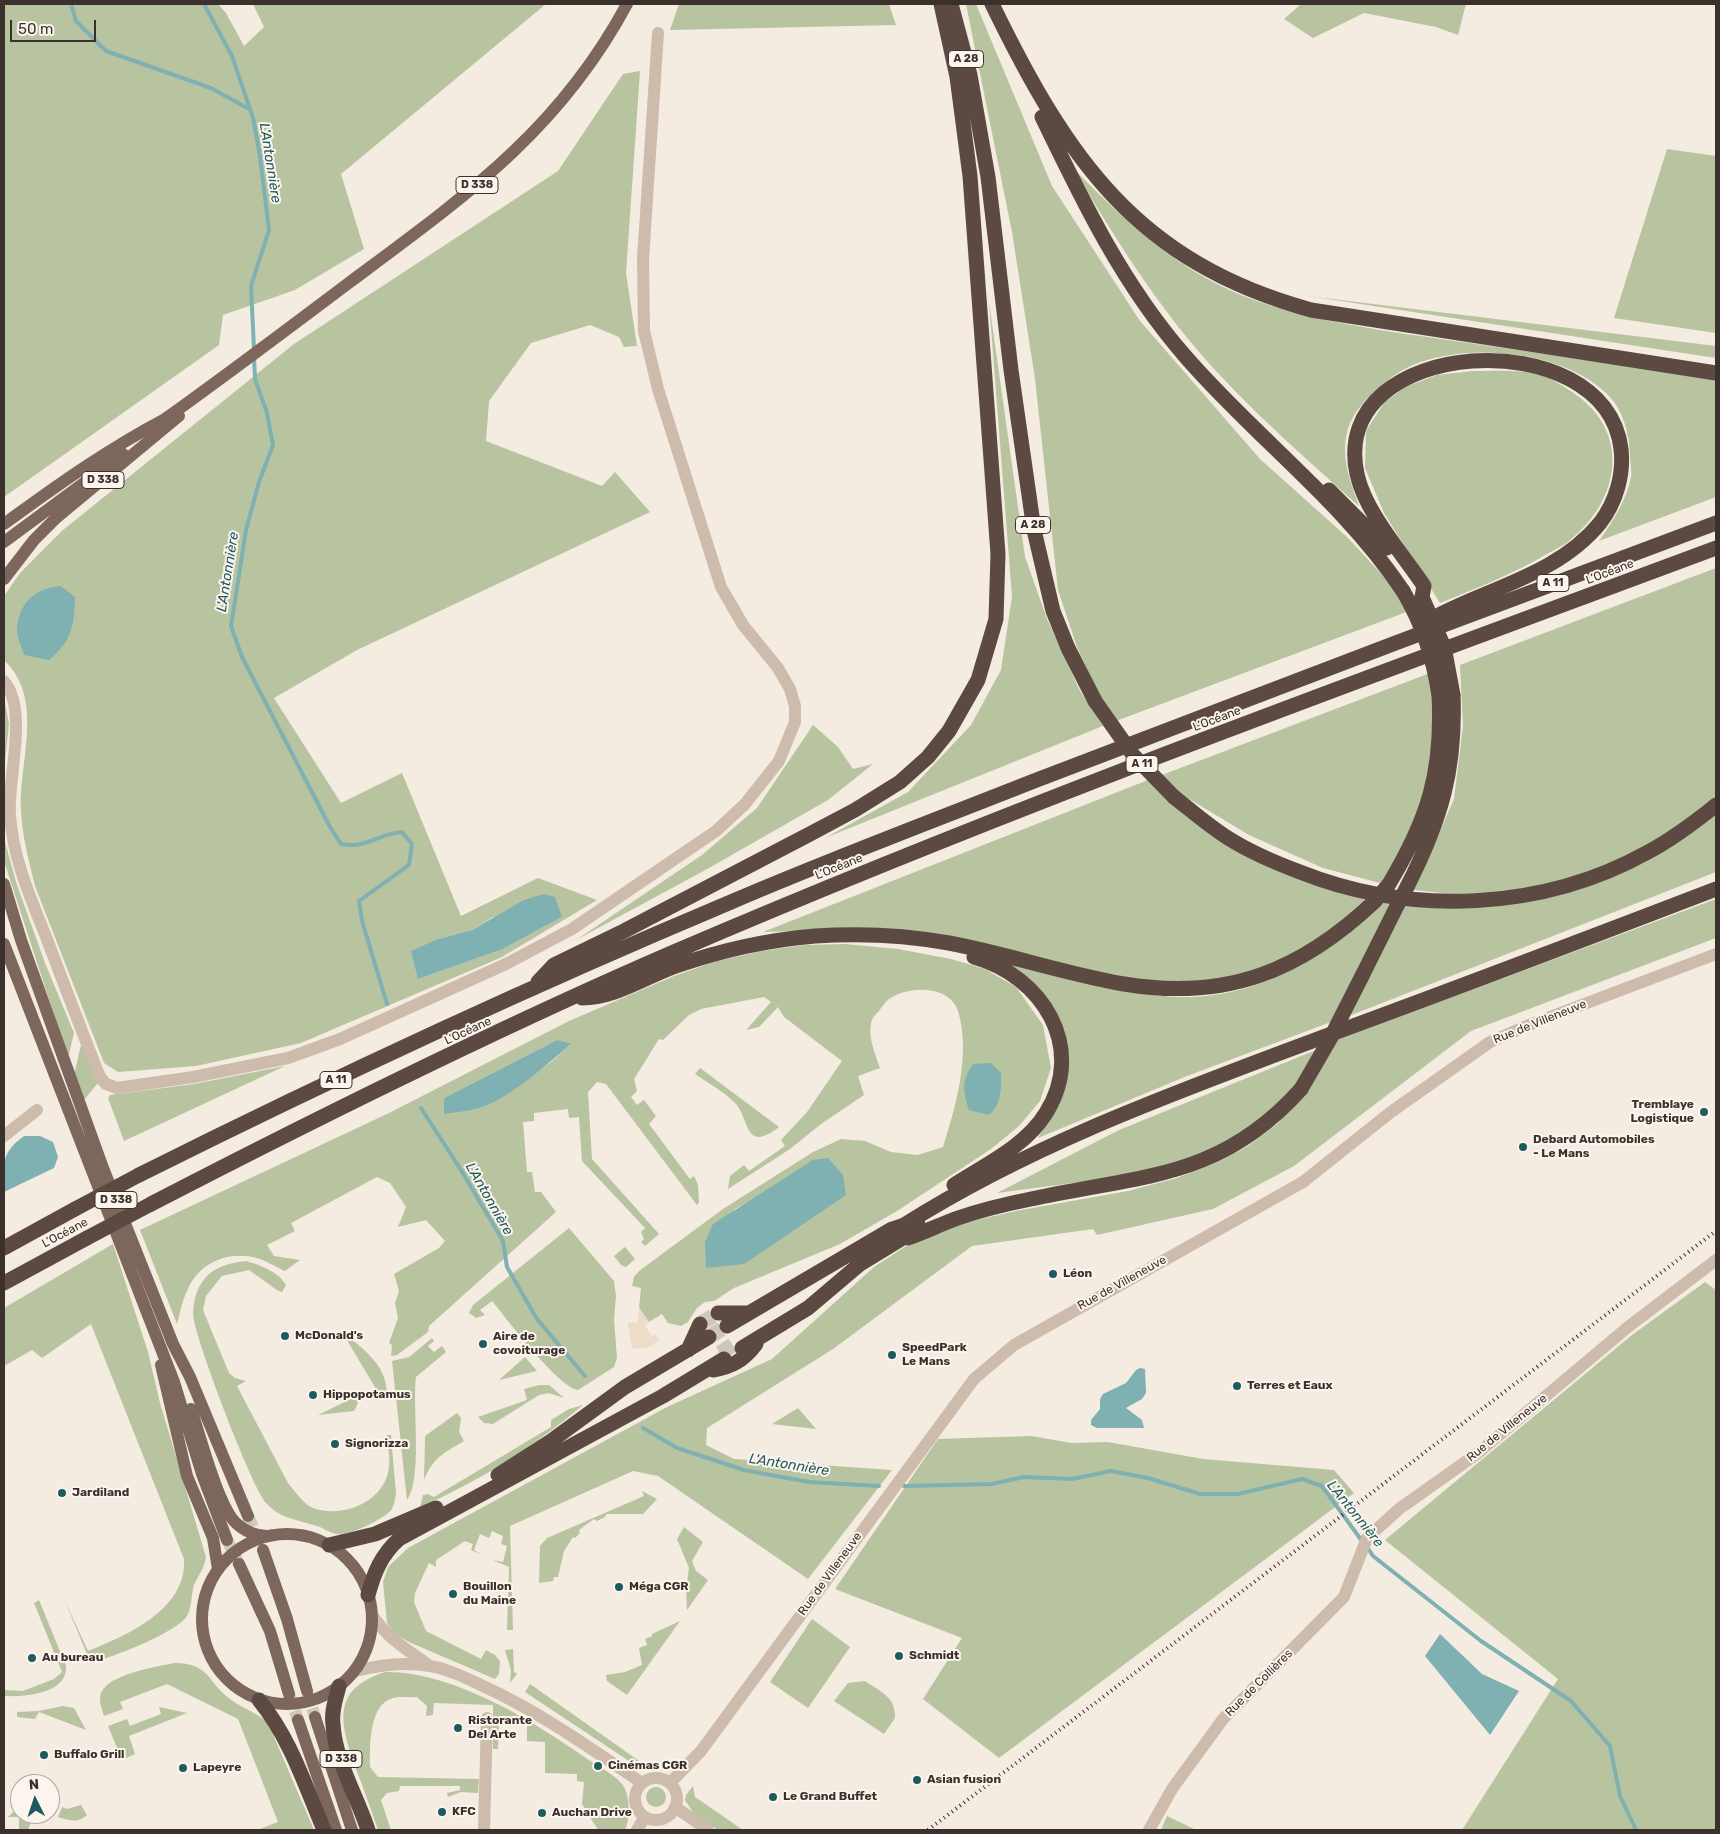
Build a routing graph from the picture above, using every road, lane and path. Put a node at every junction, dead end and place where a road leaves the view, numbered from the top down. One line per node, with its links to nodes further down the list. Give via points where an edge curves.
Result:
1 (627, 4): 8 (main road, D 338, via 593,60 562,102 500,166)
2 (941, 4): 26 (highway, via 956,77 970,176 998,554 996,619 978,680 949,732 900,782 808,835 554,965)
3 (951, 4): 19 (highway, A 28, bridge, via 970,75 988,177 1024,470 1053,611 1096,701 1133,755 1174,797 1229,839 1292,869 1358,891 1398,899 1474,901 1512,897 1579,882 1647,853)
4 (992, 4): 6 (highway)
5 (658, 33): 17 (street, via 643,259 644,331 658,389 722,587 744,625 778,668 795,706 795,722 778,761 745,804 716,831 572,929 413,1007 288,1058 117,1088 106,1084 100,1077 23,880 10,814 15,713)
6 (1019, 58): 7 (highway, via 1057,125 1114,198 1175,249 1250,290 1310,310); 15 (highway, via 1020,69 1073,183 1127,280 1185,356)
7 (1716, 373)
8 (210, 387): 9 (main road, D 338); 14 (main road, D 338, via 163,432 55,519)
9 (165, 419): 11 (main road, D 338, via 129,438); 12 (main road, D 338, via 149,435)
10 (1716, 523): 16 (highway, L’Océane / A 11)
11 (4, 524)
12 (4, 542)
13 (1716, 548): 27 (highway, L’Océane / A 11, via 919,850 669,954)
14 (4, 579)
15 (1416, 590): 16 (highway, via 1361,488 1357,474 1356,448 1361,426 1379,398 1426,369 1472,361 1515,363 1554,372 1597,398 1617,431 1622,460 1611,506 1595,528 1574,548 1543,568 1486,596 1445,611); 18 (highway, bridge, via 1417,615)
16 (1390, 643): 26 (highway, L’Océane / A 11, via 877,842)
17 (4, 681)
18 (1446, 695): 23 (highway, bridge, via 1426,813 1412,847 1375,901 1350,925 1298,960 1230,984 1198,988 1124,984 954,944); 31 (highway, bridge, via 1453,752 1445,792 1424,854 1326,1047 1301,1089 1270,1121 1250,1136 1198,1163 991,1208)
19 (1716, 805)
20 (4, 884): 28 (main road, D 338)
21 (1716, 889): 31 (highway, via 1187,1088 1076,1133 980,1181 904,1225)
22 (4, 912): 28 (main road, D 338)
23 (901, 937): 27 (highway, via 830,935 749,945 673,967 600,998); 31 (highway, via 912,944 981,959 1016,976 1037,994 1051,1016 1059,1037 1061,1058 1055,1092 1046,1113 1032,1131 1012,1148 902,1219)
24 (4, 944): 36 (main road, D 338)
25 (1716, 954): 61 (street, Rue de Villeneuve, via 1529,1024 1490,1042 1391,1112 1303,1182 1014,1345 974,1380 701,1751)
26 (534, 987): 32 (highway, L’Océane / A 11, bridge, via 241,1124)
27 (576, 998): 34 (highway, L’Océane / A 11, bridge, via 346,1105)
28 (64, 1064): 38 (main road, D 338)
29 (37, 1110): 30 (street)
30 (4, 1136)
31 (896, 1234): 35 (highway, via 808,1308); 35 (highway, via 748,1313 730,1331)
32 (4, 1248)
33 (1716, 1260): 43 (street, Rue de Villeneuve, via 1628,1327 1478,1453 1400,1509)
34 (4, 1283)
35 (763, 1335): 40 (highway, via 747,1356 734,1364)
36 (157, 1341): 44 (main road, D 338); 48 (main road, D 338, via 186,1476 213,1538)
37 (712, 1342): 39 (highway); 39 (highway); 40 (highway)
38 (173, 1344): 41 (main road, D 338); 42 (main road, D 338, via 225,1508 240,1526 257,1535)
39 (688, 1350): 45 (highway, via 625,1387 500,1474 375,1534)
40 (702, 1373): 49 (highway, via 399,1539 383,1555)
41 (248, 1516)
42 (272, 1535): 45 (main road, via 298,1534); 48 (main road, via 241,1548)
43 (1367, 1538): 71 (street, Rue de Collières, via 1344,1597 1223,1720 1172,1789)
44 (227, 1540)
45 (329, 1545): 49 (main road, via 354,1566)
46 (263, 1550): 54 (main road)
47 (239, 1564): 55 (main road, via 270,1631)
48 (218, 1569): 56 (main road, via 202,1608 205,1641 214,1663 226,1679)
49 (368, 1595): 50 (main road)
50 (372, 1615): 51 (street, via 397,1644); 52 (main road, via 368,1645)
51 (430, 1666): 52 (street, via 389,1664); 60 (street, via 462,1676 519,1702)
52 (355, 1671): 53 (main road)
53 (339, 1686): 56 (main road, via 316,1699 298,1703); 67 (highway, D 338, via 332,1724 336,1744)
54 (307, 1692)
55 (290, 1694)
56 (259, 1700): 64 (highway, via 279,1726)
57 (315, 1717): 66 (main road, D 338)
58 (487, 1718): 68 (street)
59 (298, 1720): 65 (main road, D 338)
60 (642, 1783): 61 (street, via 655,1777); 63 (street, via 636,1790 635,1801 638,1810)
61 (670, 1784): 62 (street, via 677,1796)
62 (675, 1807): 63 (street, via 664,1818); 70 (street)
63 (646, 1817): 69 (street)
64 (324, 1830)
65 (336, 1830)
66 (352, 1830)
67 (368, 1830)
68 (484, 1830)
69 (638, 1830)
70 (708, 1830)
71 (1149, 1830)

